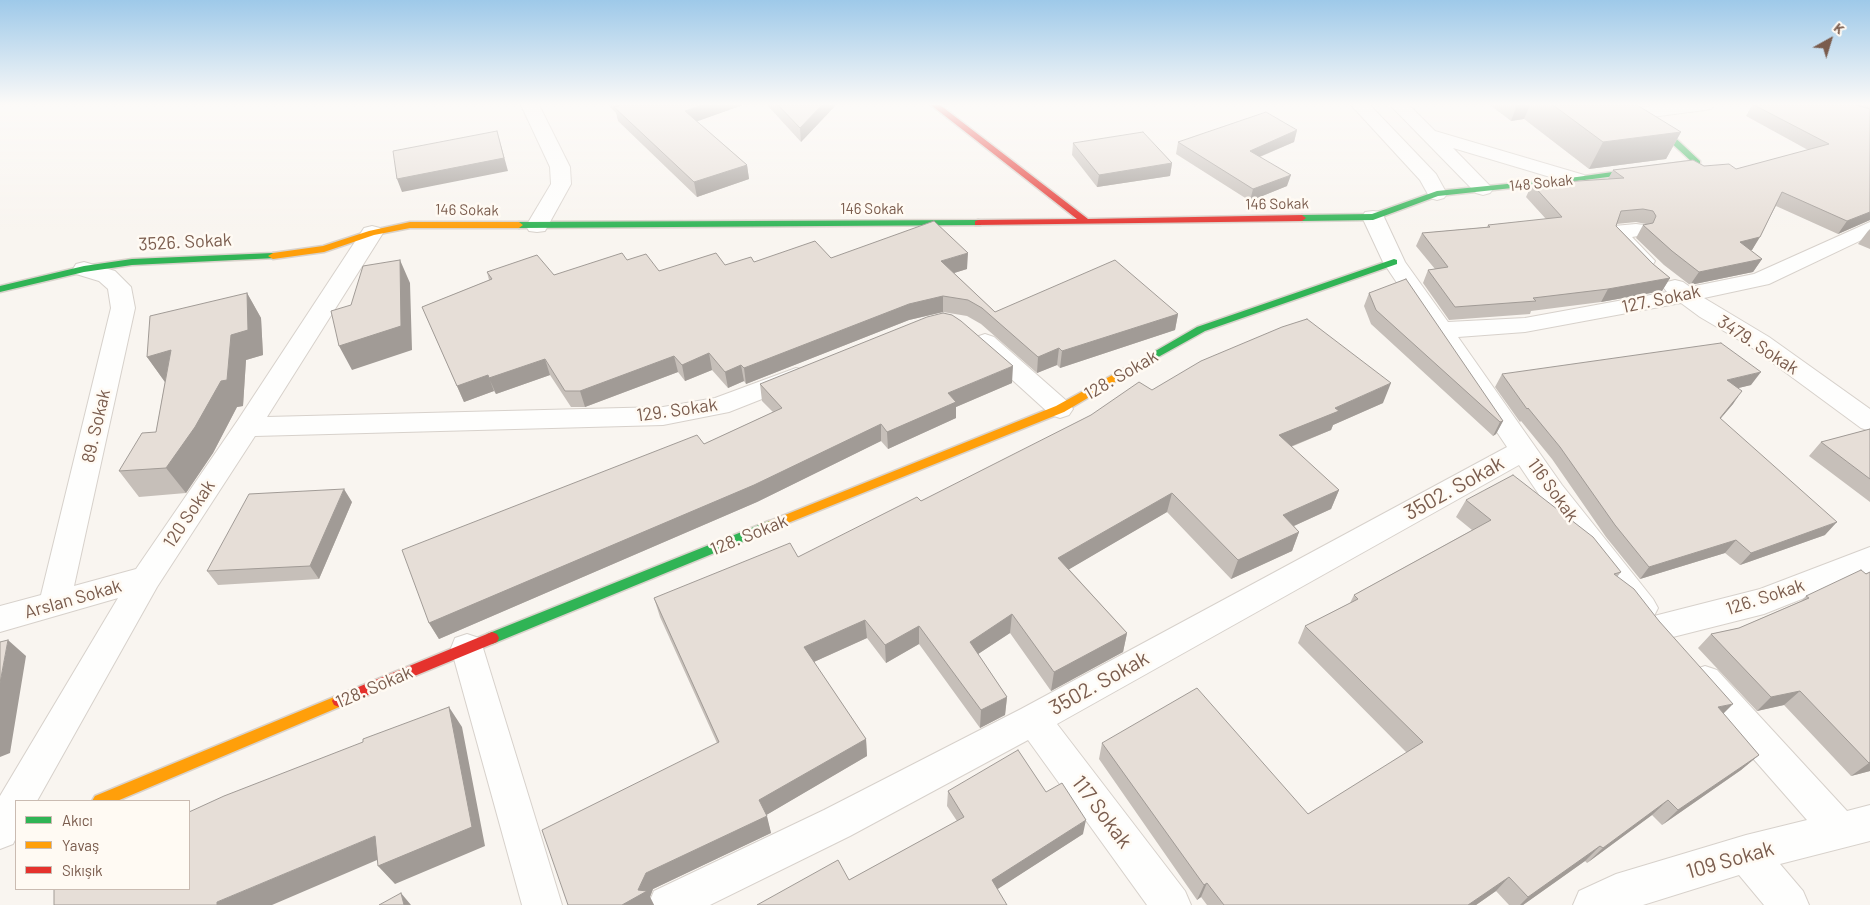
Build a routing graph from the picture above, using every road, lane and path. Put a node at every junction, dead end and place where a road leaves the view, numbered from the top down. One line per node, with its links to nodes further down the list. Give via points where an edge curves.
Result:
1 (550, 147): 12 (street, via 560,167 561,184)
2 (988, 147): 11 (street)
3 (1400, 147): 9 (street, via 1429,178)
4 (1442, 147): 8 (street)
5 (1471, 147): 7 (street)
6 (1681, 147): 7 (street, 148 Sokak, via 1697,163)
7 (1577, 179): 8 (street, 148 Sokak)
8 (1483, 189): 9 (street, 148 Sokak)
9 (1437, 194): 10 (street, 148 Sokak)
10 (1373, 217): 11 (street, 146 Sokak); 16 (street, 116 Sokak)
11 (1087, 222): 12 (street, 146 Sokak)
12 (537, 226): 15 (street, 146 Sokak, via 410,225)
13 (1870, 228): 19 (street, 127. Sokak, via 1761,279)
14 (1636, 230): 19 (street, 3479. Sokak, via 1622,231 1621,238)
15 (372, 233): 17 (street, 3526. Sokak, via 324,249 273,256 132,262); 25 (street, 120 Sokak)
16 (1394, 262): 21 (street, 116 Sokak); 23 (street, 128. Sokak, via 1201,329)
17 (84, 269): 18 (street, 3526. Sokak); 29 (street, 89. Sokak, via 107,276 119,287 123,308)
18 (0, 288)
19 (1684, 295): 21 (street, 127. Sokak, via 1525,325); 24 (street, 3479. Sokak, via 1760,342)
20 (964, 326): 23 (street)
21 (1442, 330): 26 (street, 116 Sokak)
22 (820, 366): 25 (street, 129. Sokak, via 720,406 663,416)
23 (1060, 409): 32 (street, 128. Sokak)
24 (1870, 422)
25 (247, 427): 28 (street, 120 Sokak)
26 (1524, 450): 31 (street, 116 Sokak, via 1552,492); 33 (street, 3502. Sokak)
27 (1870, 559): 31 (street, 126. Sokak, via 1764,601)
28 (146, 578): 29 (street, Arslan Sokak); 34 (street, 120 Sokak)
29 (54, 604): 30 (street, Arslan Sokak)
30 (0, 619)
31 (1675, 647): 37 (street, 116 Sokak)
32 (467, 648): 35 (street, 128. Sokak); 42 (street)
33 (1033, 720): 43 (street, 3502. Sokak, via 837,823); 44 (street, 117 Sokak)
34 (18, 800)
35 (102, 800)
36 (15, 805): 38 (street, 120 Sokak)
37 (1856, 827): 41 (street, 109 Sokak)
38 (0, 831)
39 (15, 836): 40 (street)
40 (0, 843)
41 (1746, 854): 45 (street, 109 Sokak, via 1616,894); 46 (street)
42 (542, 905)
43 (668, 905)
44 (1171, 905)
45 (1593, 905)
46 (1789, 905)

